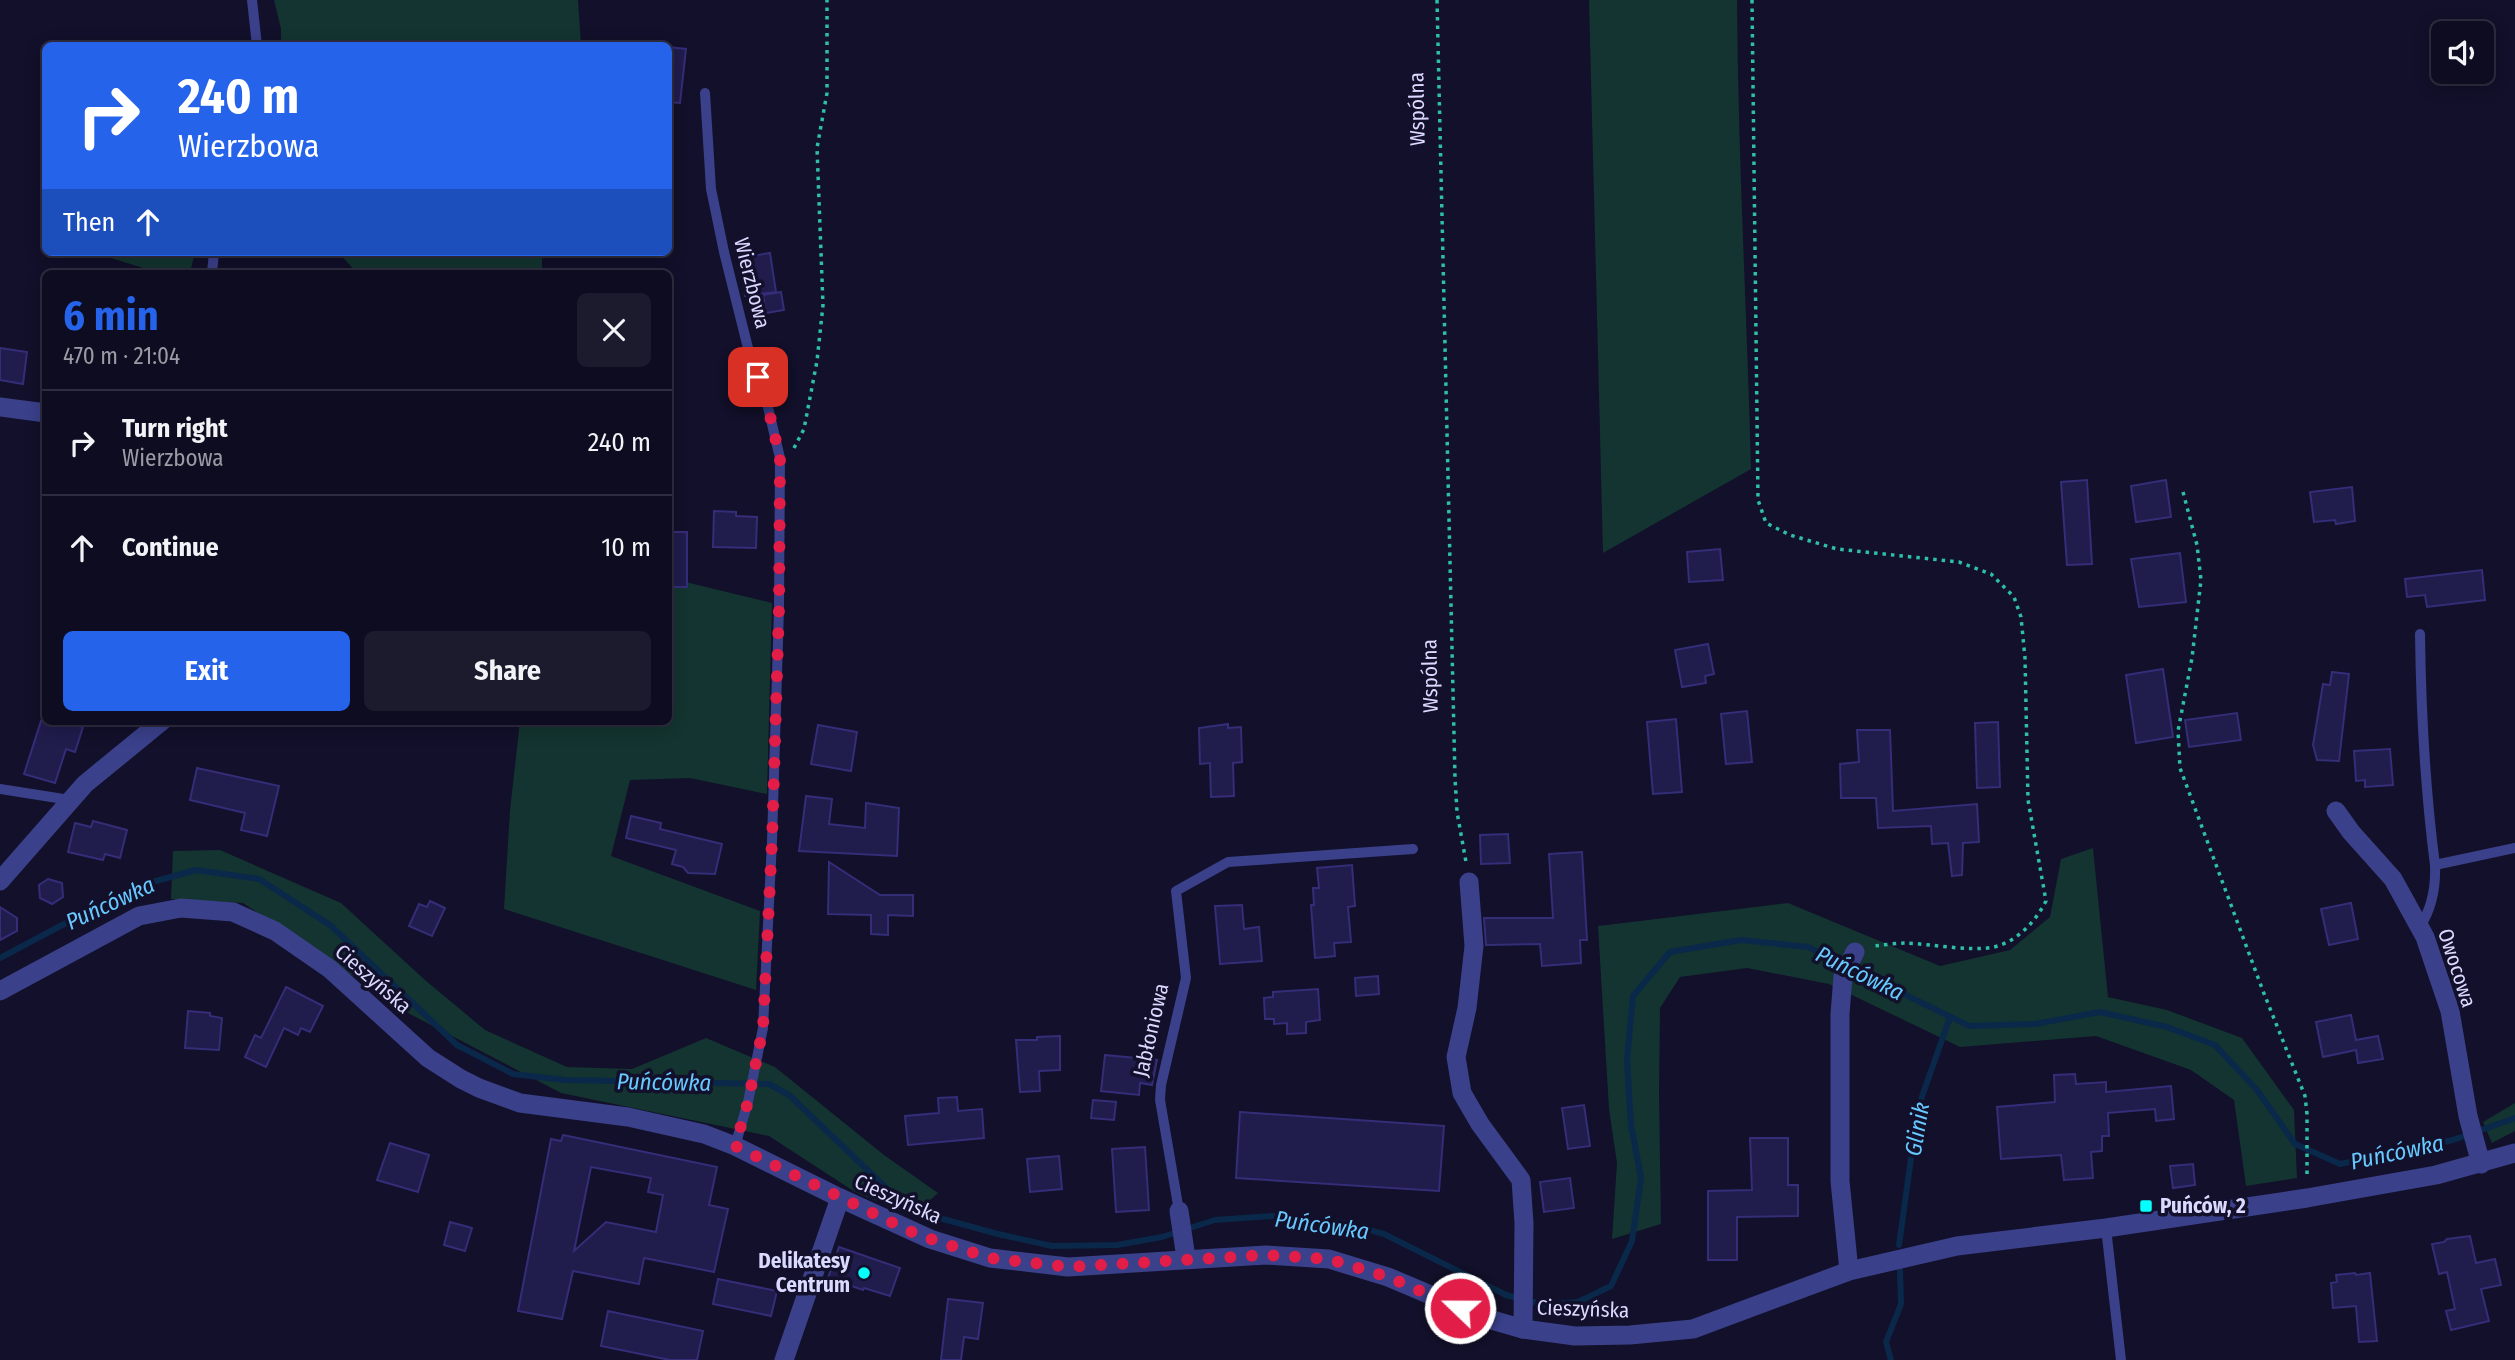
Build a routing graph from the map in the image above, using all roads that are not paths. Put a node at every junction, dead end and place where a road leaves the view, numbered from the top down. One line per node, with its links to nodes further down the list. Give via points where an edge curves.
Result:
1 (252, 0): 2 (lane)
2 (257, 42)
3 (705, 93): 19 (lane, Wierzbowa, via 711,189 750,356 780,458 763,1028)
4 (0, 407): 5 (street)
5 (42, 412)
6 (2420, 634): 13 (lane, via 2421,727)
7 (157, 725): 9 (street)
8 (0, 789): 9 (lane)
9 (70, 800): 14 (street)
10 (2336, 811): 16 (street, Owocowa, via 2393,879)
11 (2515, 848): 13 (lane)
12 (1413, 849): 23 (lane, Jabłoniowa, via 1228,862 1176,891 1186,978 1160,1100)
13 (2435, 866): 16 (lane, via 2432,900)
14 (0, 881)
15 (1469, 882): 27 (street, via 1474,946 1457,1057 1462,1093 1521,1180)
16 (2420, 927): 21 (street, Owocowa, via 2450,1011)
17 (1855, 952): 26 (street, via 1843,976 1840,1014 1840,1181)
18 (0, 990): 19 (street, Cieszyńska, via 139,916 181,908 233,912 275,931 330,968 428,1058 479,1088 520,1103 669,1125)
19 (735, 1146): 22 (street, Cieszyńska)
20 (2515, 1153): 21 (street, Cieszyńska)
21 (2479, 1155): 24 (street, Cieszyńska, via 2437,1175)
22 (841, 1198): 25 (street, Cieszyńska, via 918,1235 990,1258 1068,1267 1122,1265); 28 (street)
23 (1179, 1211): 25 (street)
24 (2106, 1228): 26 (street, Cieszyńska, via 1957,1247); 29 (lane)
25 (1185, 1249): 27 (street, Cieszyńska, via 1329,1259 1388,1277 1472,1313)
26 (1850, 1271): 27 (street, Cieszyńska, via 1693,1329 1575,1336)
27 (1523, 1322)
28 (784, 1360)
29 (2121, 1360)

